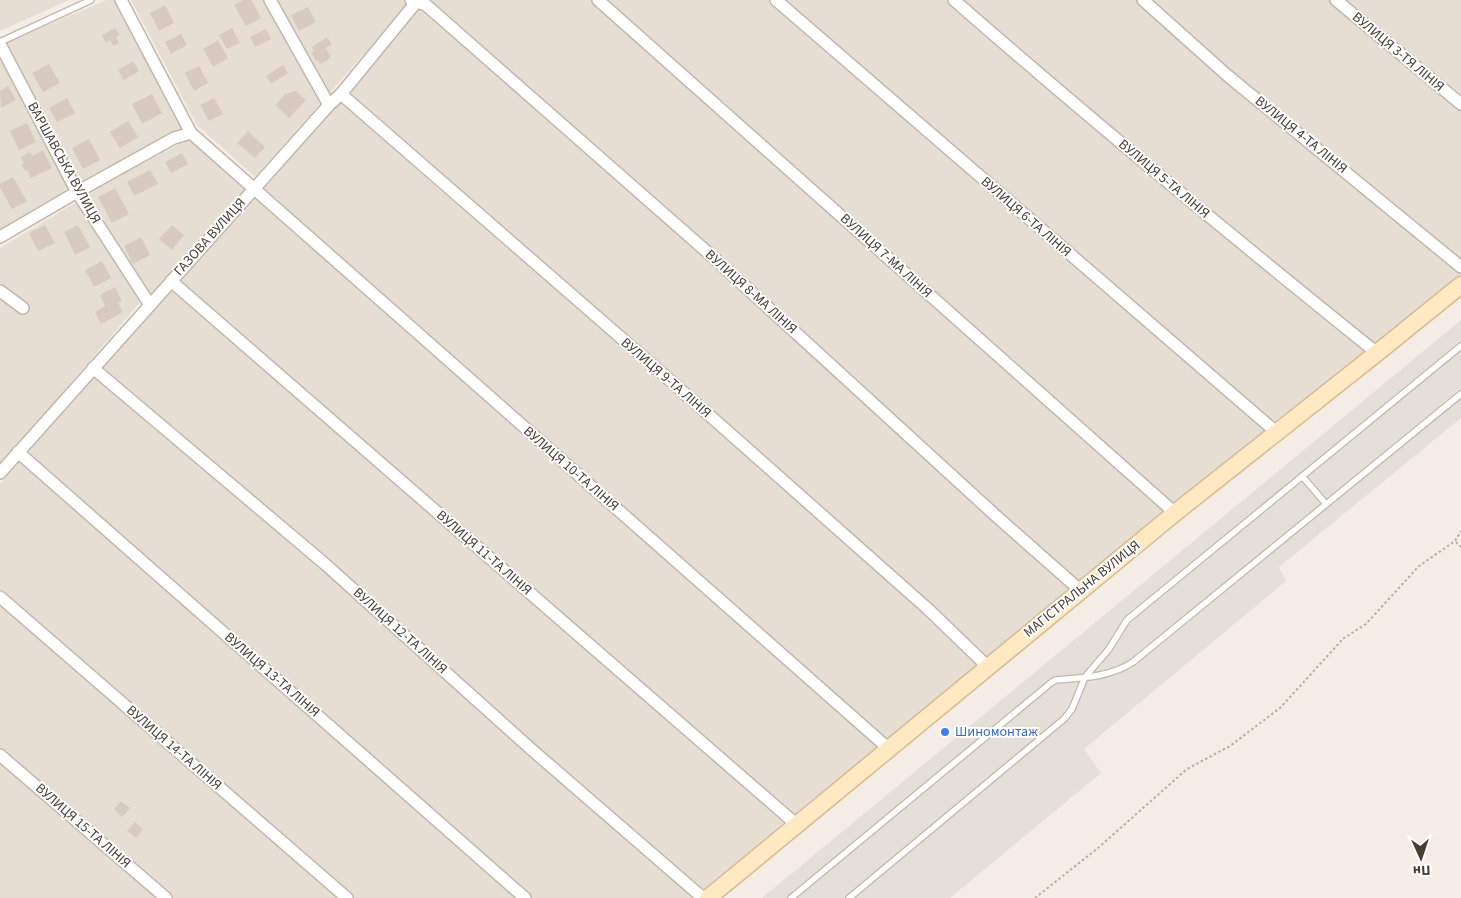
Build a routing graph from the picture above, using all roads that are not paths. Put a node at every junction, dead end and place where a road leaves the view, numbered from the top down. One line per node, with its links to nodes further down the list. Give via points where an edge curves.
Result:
1 (91, 0): 10 (lane)
2 (121, 0): 14 (street)
3 (270, 0): 13 (street)
4 (598, 0): 33 (street, ВУЛИЦЯ 7-МА ЛІНІЯ)
5 (776, 0): 28 (street, ВУЛИЦЯ 6-ТА ЛІНІЯ)
6 (954, 0): 25 (street, ВУЛИЦЯ 5-ТА ЛІНІЯ, via 1233,237)
7 (1143, 0): 18 (street, ВУЛИЦЯ 4-ТА ЛІНІЯ, via 1228,76)
8 (1336, 0): 12 (street, ВУЛИЦЯ 3-ТЯ ЛІНІЯ)
9 (415, 1): 11 (street, ГАЗОВА ВУЛИЦЯ); 34 (street, ВУЛИЦЯ 8-МА ЛІНІЯ, via 426,5 714,258)
10 (0, 43): 16 (street, ВАРШАВСЬКА ВУЛИЦЯ)
11 (340, 94): 13 (street, ГАЗОВА ВУЛИЦЯ); 36 (street, ВУЛИЦЯ 9-ТА ЛІНІЯ, via 928,608)
12 (1461, 104)
13 (329, 105): 15 (street, ГАЗОВА ВУЛИЦЯ)
14 (192, 134): 15 (street, ВУЛИЦЯ 10-ТА ЛІНІЯ); 16 (street, via 174,138)
15 (253, 189): 19 (street, ГАЗОВА ВУЛИЦЯ); 38 (street, ВУЛИЦЯ 10-ТА ЛІНІЯ)
16 (77, 192): 17 (street); 22 (street, ВАРШАВСЬКА ВУЛИЦЯ)
17 (0, 237)
18 (1461, 267)
19 (171, 281): 22 (street, ГАЗОВА ВУЛИЦЯ); 40 (street, ВУЛИЦЯ 11-ТА ЛІНІЯ)
20 (1461, 285): 25 (street, МАГІСТРАЛЬНА ВУЛИЦЯ)
21 (0, 291): 23 (street)
22 (150, 305): 26 (street, ГАЗОВА ВУЛИЦЯ)
23 (23, 308)
24 (1461, 346): 31 (lane)
25 (1377, 353): 28 (street, МАГІСТРАЛЬНА ВУЛИЦЯ)
26 (93, 368): 29 (street, ГАЗОВА ВУЛИЦЯ); 44 (street, ВУЛИЦЯ 12-ТА ЛІНІЯ, via 325,564)
27 (1461, 394): 32 (lane)
28 (1276, 432): 33 (street, МАГІСТРАЛЬНА ВУЛИЦЯ)
29 (18, 452): 30 (street, ГАЗОВА ВУЛИЦЯ); 43 (street, ВУЛИЦЯ 13-ТА ЛІНІЯ)
30 (0, 473)
31 (1302, 476): 32 (lane); 37 (lane, via 1127,620)
32 (1326, 504): 37 (lane, via 1133,662 1120,670)
33 (1175, 513): 34 (street, МАГІСТРАЛЬНА ВУЛИЦЯ)
34 (1081, 590): 36 (street, МАГІСТРАЛЬНА ВУЛИЦЯ)
35 (0, 597): 42 (street, ВУЛИЦЯ 14-ТА ЛІНІЯ)
36 (987, 666): 38 (street, МАГІСТРАЛЬНА ВУЛИЦЯ)
37 (1085, 677): 46 (lane, via 1052,682); 47 (lane, via 1064,719)
38 (889, 748): 40 (street, МАГІСТРАЛЬНА ВУЛИЦЯ)
39 (0, 754): 41 (street, ВУЛИЦЯ 15-ТА ЛІНІЯ)
40 (798, 825): 45 (street, МАГІСТРАЛЬНА ВУЛИЦЯ)
41 (166, 898)
42 (347, 898)
43 (526, 898)
44 (703, 898)
45 (708, 898)
46 (791, 898)
47 (850, 898)

